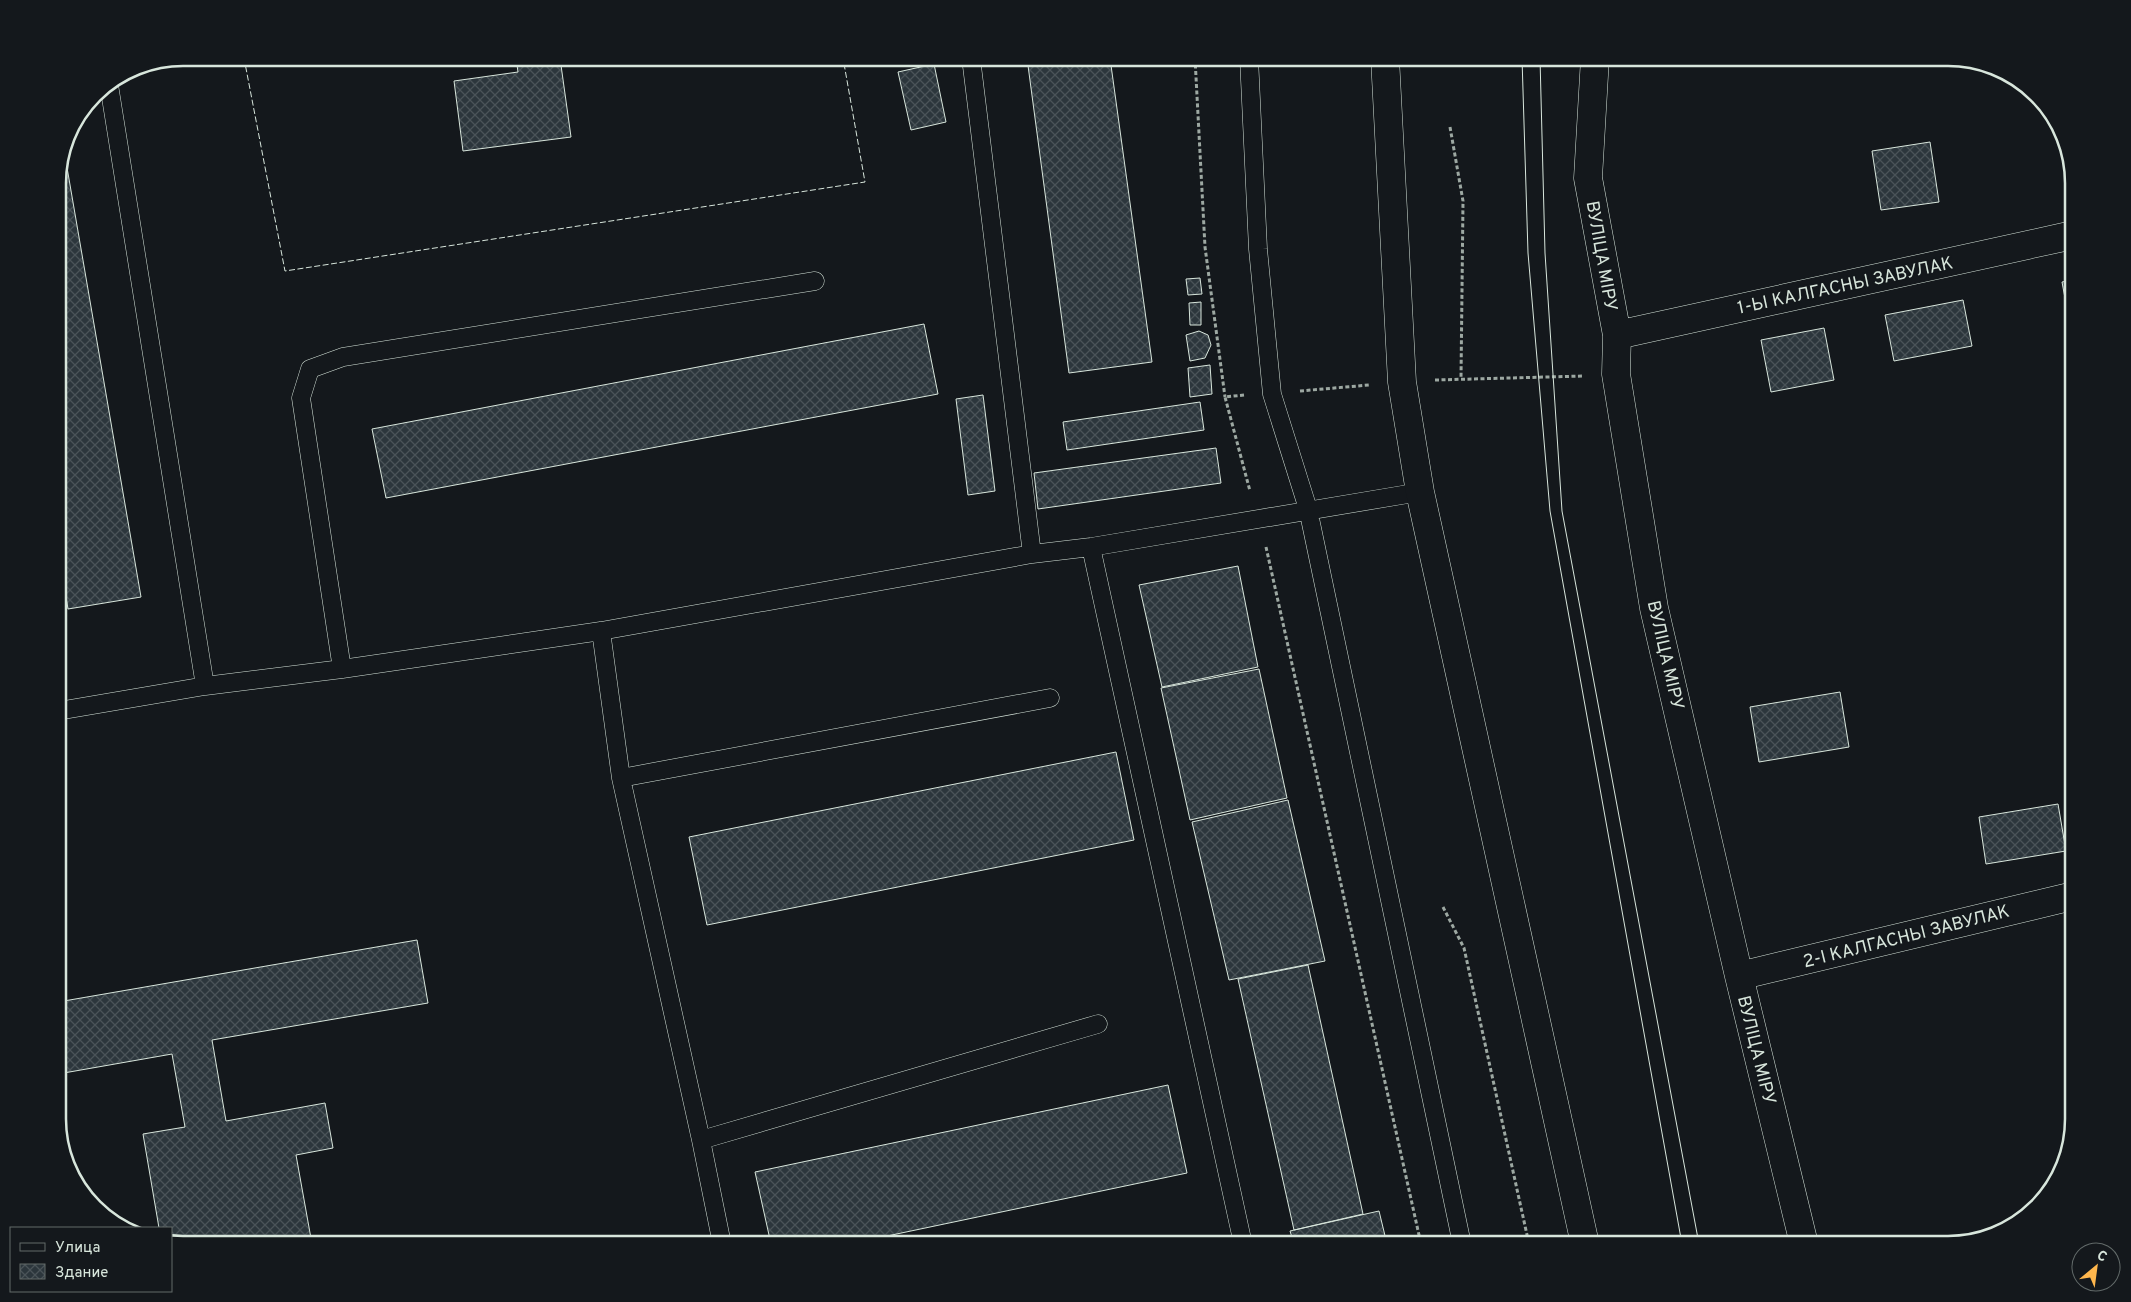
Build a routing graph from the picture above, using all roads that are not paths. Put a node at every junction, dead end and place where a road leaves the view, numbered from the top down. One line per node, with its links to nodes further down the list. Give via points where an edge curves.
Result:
1 (1249, 66): 10 (lane, via 1258,249 1272,394)
2 (1385, 66): 9 (street, via 1402,382)
3 (1595, 66): 8 (street, ВУЛІЦА МІРУ, via 1588,178)
4 (972, 67): 12 (lane)
5 (110, 92): 15 (lane)
6 (2064, 237): 8 (street, 1-Ы КАЛГАСНЫ ЗАВУЛАК)
7 (814, 281): 14 (lane, via 343,357 310,369 301,398)
8 (1617, 335): 20 (street, ВУЛІЦА МІРУ, via 1616,374 1654,608)
9 (1420, 492): 10 (lane); 26 (street)
10 (1308, 510): 11 (lane); 25 (lane)
11 (1091, 547): 12 (lane); 24 (lane)
12 (1032, 554): 13 (lane)
13 (601, 631): 14 (lane); 18 (lane)
14 (342, 669): 15 (lane)
15 (204, 686): 17 (lane)
16 (1050, 698): 18 (lane)
17 (67, 709)
18 (621, 778): 22 (lane)
19 (2065, 898): 20 (street, 2-І КАЛГАСНЫ ЗАВУЛАК)
20 (1739, 976): 27 (street, ВУЛІЦА МІРУ)
21 (1098, 1024): 22 (lane)
22 (701, 1140): 23 (lane)
23 (720, 1236)
24 (1241, 1236)
25 (1460, 1236)
26 (1583, 1236)
27 (1802, 1236)

